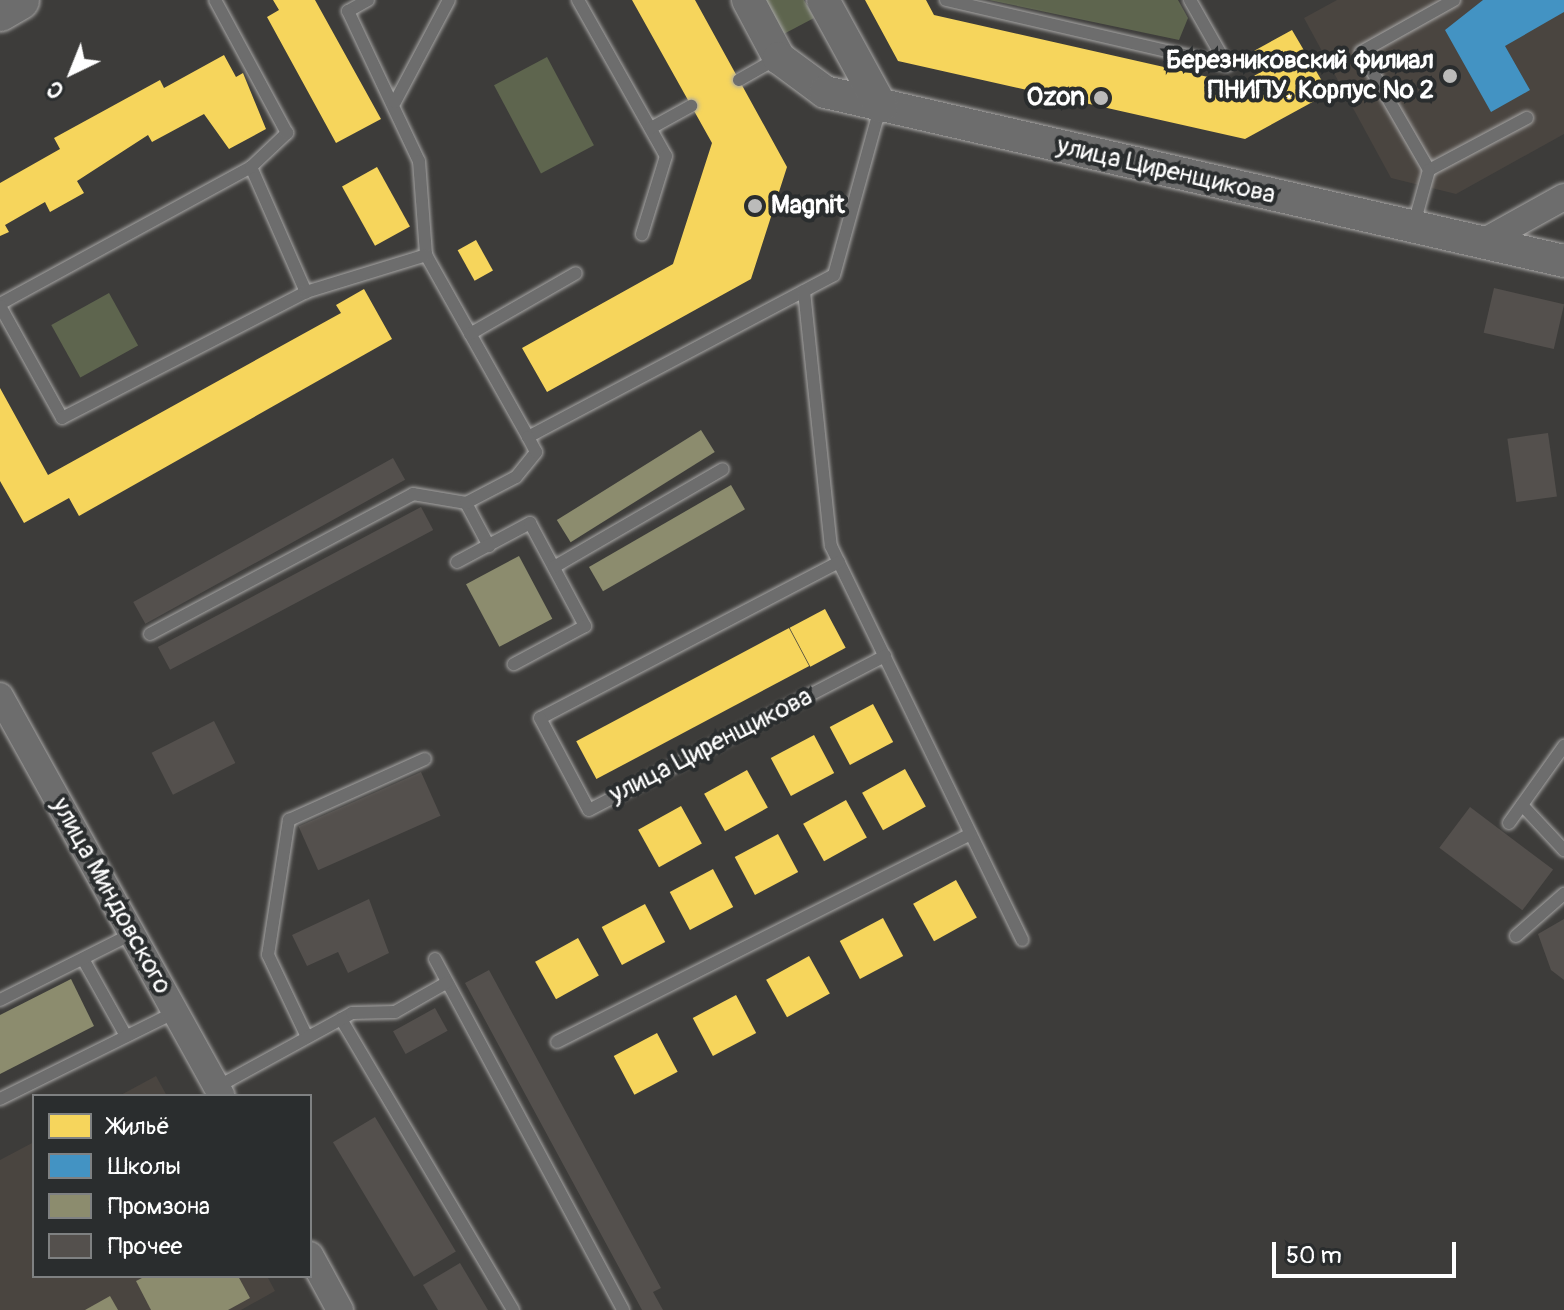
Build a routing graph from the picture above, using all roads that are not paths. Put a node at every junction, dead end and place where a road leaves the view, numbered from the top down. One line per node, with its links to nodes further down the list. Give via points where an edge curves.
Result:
1 (19, 0): 11 (main road)
2 (215, 0): 19 (lane, via 287,133)
3 (368, 0): 14 (lane, via 348,11)
4 (449, 0): 14 (lane)
5 (578, 0): 18 (lane)
6 (748, 0): 12 (street)
7 (823, 0): 16 (street)
8 (946, 0): 9 (lane, via 1227,65)
9 (1190, 0)
10 (1454, 0): 20 (lane, via 1361,52)
11 (0, 11)
12 (779, 58): 13 (lane); 16 (street, улица Циренщикова, via 825,92)
13 (739, 80)
14 (395, 102): 25 (lane, via 419,161)
15 (691, 106): 18 (lane)
16 (881, 106): 22 (street, улица Циренщикова); 28 (lane, via 834,275)
17 (1527, 118): 20 (lane)
18 (651, 128): 23 (lane, via 666,156)
19 (251, 167): 29 (lane); 30 (lane)
20 (1429, 170): 22 (lane)
21 (1564, 197): 24 (street)
22 (1413, 227): 24 (street, улица Циренщикова)
23 (642, 234)
24 (1481, 243): 26 (street, улица Циренщикова)
25 (426, 255): 29 (lane); 31 (lane)
26 (1564, 261)
27 (576, 273): 31 (lane)
28 (804, 291): 32 (lane); 37 (lane, via 831,546)
29 (306, 292): 30 (lane, via 62,418)
30 (0, 305)
31 (470, 334): 32 (lane)
32 (528, 437): 34 (lane, via 536,452 516,477)
33 (723, 469): 38 (lane)
34 (466, 503): 35 (lane); 39 (lane, via 413,494)
35 (489, 546): 36 (lane); 38 (lane, via 530,523)
36 (457, 562)
37 (839, 562): 40 (lane); 40 (lane, улица Циренщикова, via 540,718 589,810)
38 (554, 567): 41 (lane, via 585,626)
39 (150, 634)
40 (885, 656): 47 (lane)
41 (514, 664)
42 (0, 696): 50 (street, улица Миндовского)
43 (1564, 746): 45 (lane)
44 (425, 759): 60 (lane, via 289,820 268,955)
45 (1522, 805): 46 (lane); 48 (lane)
46 (1509, 823)
47 (971, 834): 52 (lane); 61 (lane)
48 (1564, 850)
49 (1564, 894): 51 (lane)
50 (132, 934): 53 (lane); 57 (street, улица Миндовского)
51 (1516, 936)
52 (1022, 940)
53 (83, 959): 56 (lane); 59 (lane)
54 (435, 959): 55 (lane)
55 (446, 983): 58 (lane, via 395,1012); 67 (lane)
56 (0, 1000)
57 (175, 1012): 59 (lane); 62 (street, улица Миндовского)
58 (341, 1019): 60 (lane); 66 (lane)
59 (126, 1036): 63 (lane)
60 (307, 1037): 62 (lane)
61 (557, 1042)
62 (219, 1091)
63 (0, 1099)
64 (312, 1259): 65 (street)
65 (340, 1310)
66 (513, 1310)
67 (623, 1310)

